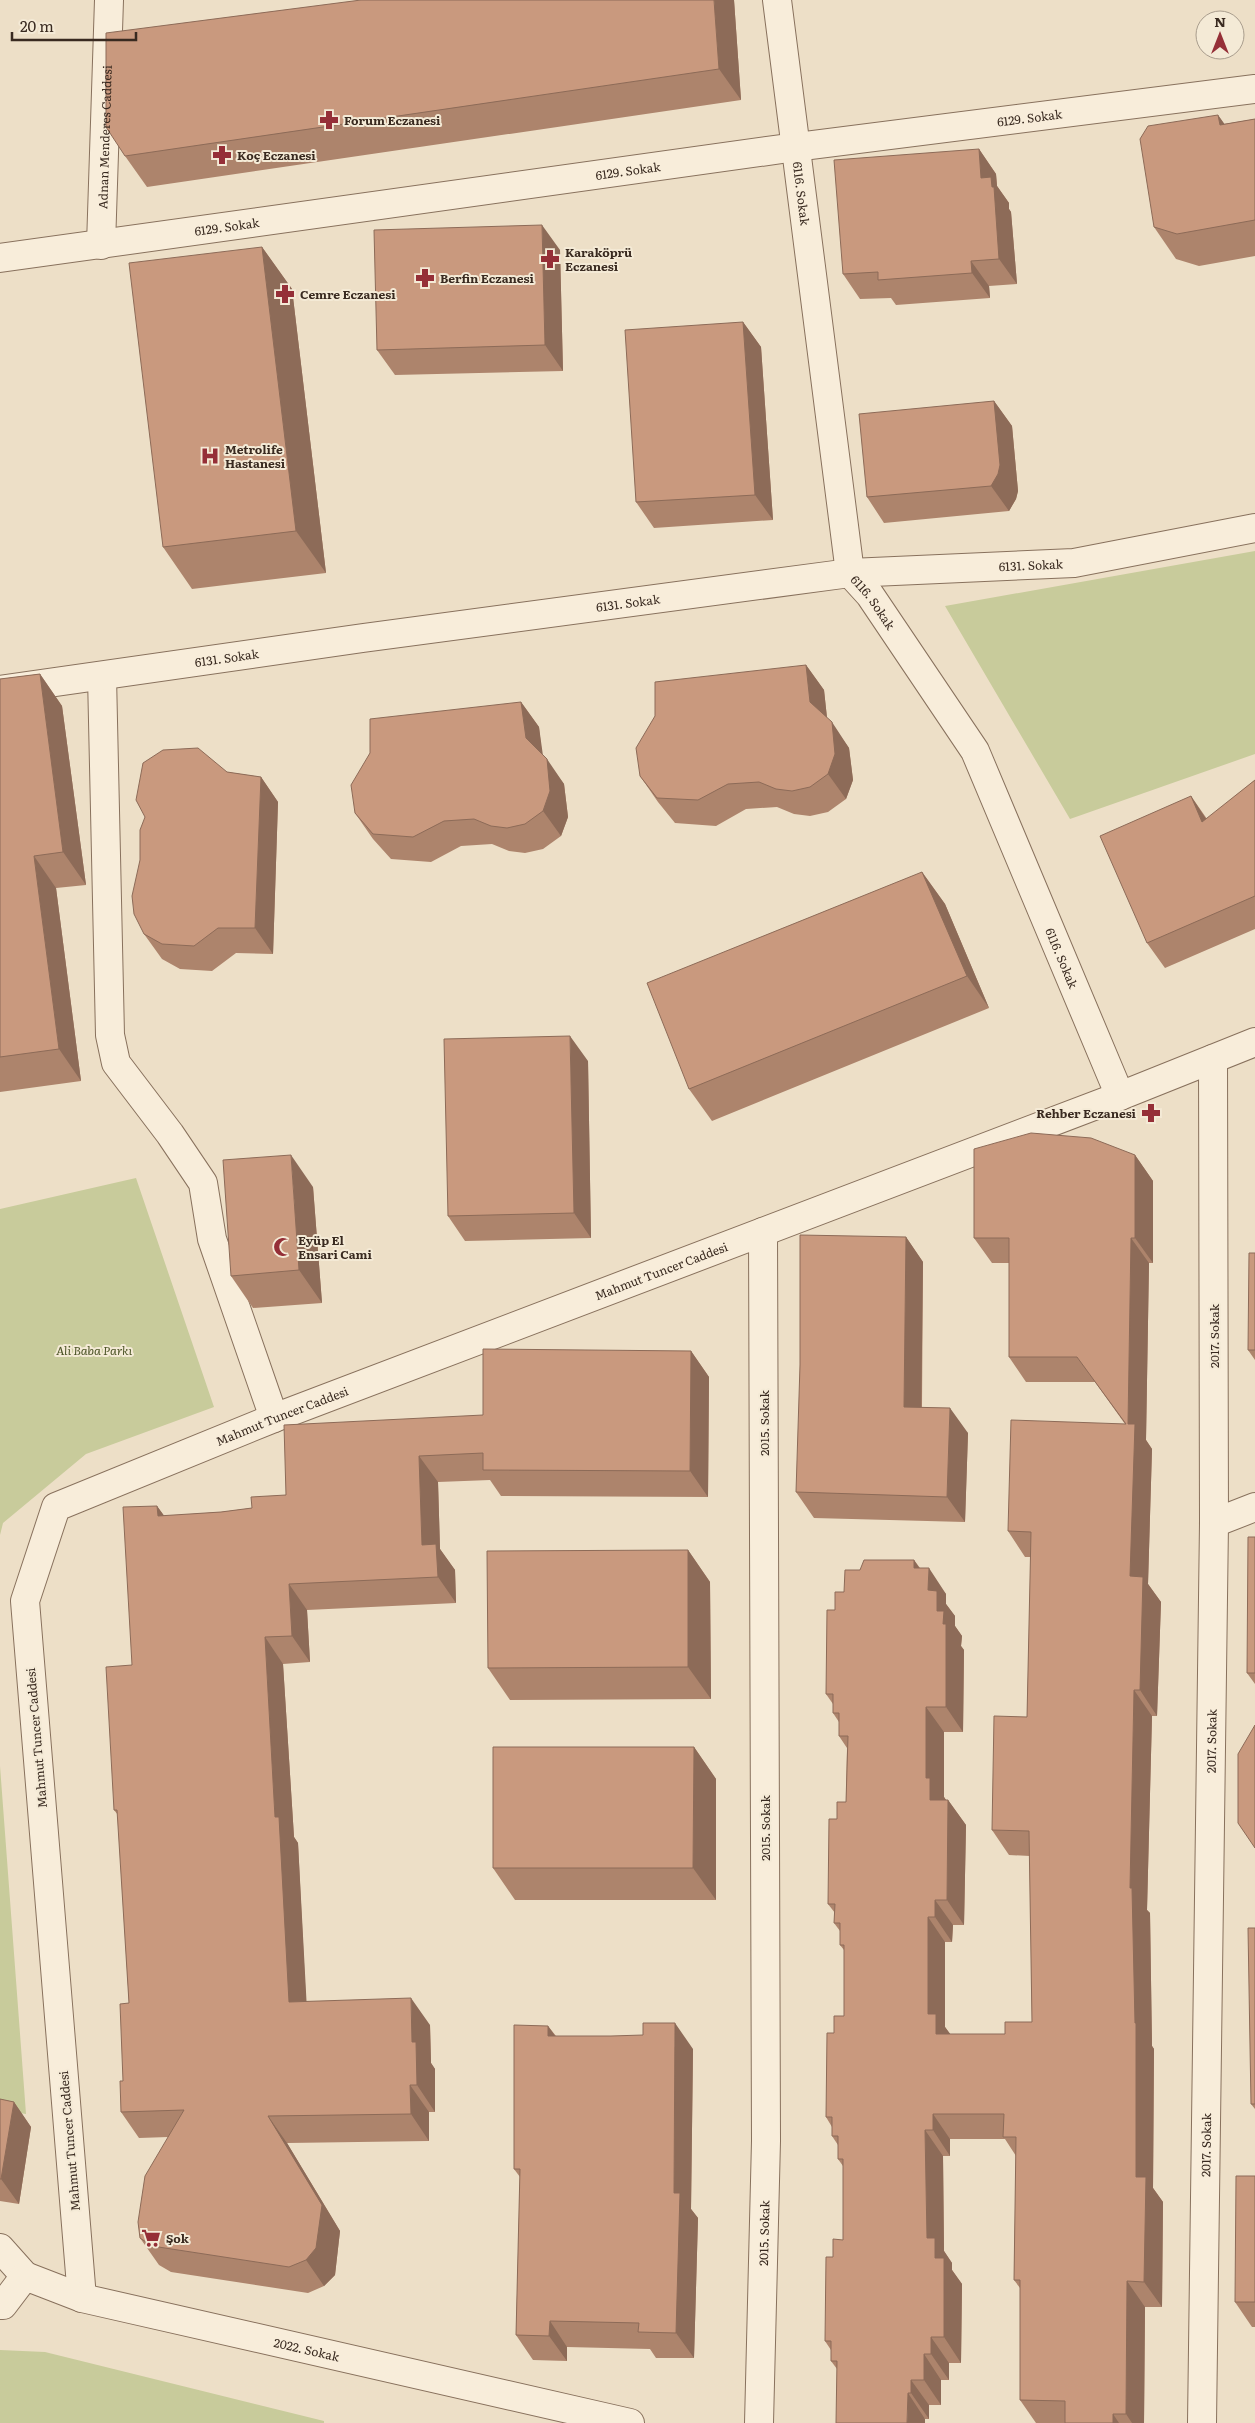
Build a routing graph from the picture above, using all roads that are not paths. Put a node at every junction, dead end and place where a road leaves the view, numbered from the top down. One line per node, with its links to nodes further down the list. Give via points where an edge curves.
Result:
1 (108, 0): 5 (street, Adnan Menderes Caddesi)
2 (777, 0): 4 (street, 6116. Sokak)
3 (1255, 89): 4 (street, 6129. Sokak)
4 (796, 147): 5 (street, 6129. Sokak); 8 (street, 6116. Sokak)
5 (101, 244): 6 (street, 6129. Sokak)
6 (0, 258)
7 (1255, 528): 8 (street, 6131. Sokak, via 1074,563)
8 (850, 573): 9 (street, 6131. Sokak); 13 (street, 6116. Sokak, via 870,595 976,751)
9 (102, 676): 10 (street, 6131. Sokak); 15 (street, via 110,1035 116,1063 203,1183 212,1239)
10 (0, 690)
11 (1255, 1042): 12 (street, Mahmut Tuncer Caddesi)
12 (1213, 1059): 13 (street, Mahmut Tuncer Caddesi); 17 (street, 2017. Sokak)
13 (1120, 1096): 14 (street, Mahmut Tuncer Caddesi)
14 (763, 1232): 15 (street, Mahmut Tuncer Caddesi); 23 (street, 2015. Sokak, via 766,2140)
15 (274, 1418): 20 (street, Mahmut Tuncer Caddesi, via 56,1507 25,1601)
16 (1255, 1507): 17 (street)
17 (1214, 1523): 24 (street, 2017. Sokak)
18 (0, 2248): 19 (street)
19 (25, 2276): 20 (street, 2022. Sokak); 21 (street)
20 (82, 2298): 22 (street, 2022. Sokak)
21 (0, 2305)
22 (630, 2423)
23 (759, 2423)
24 (1202, 2423)

